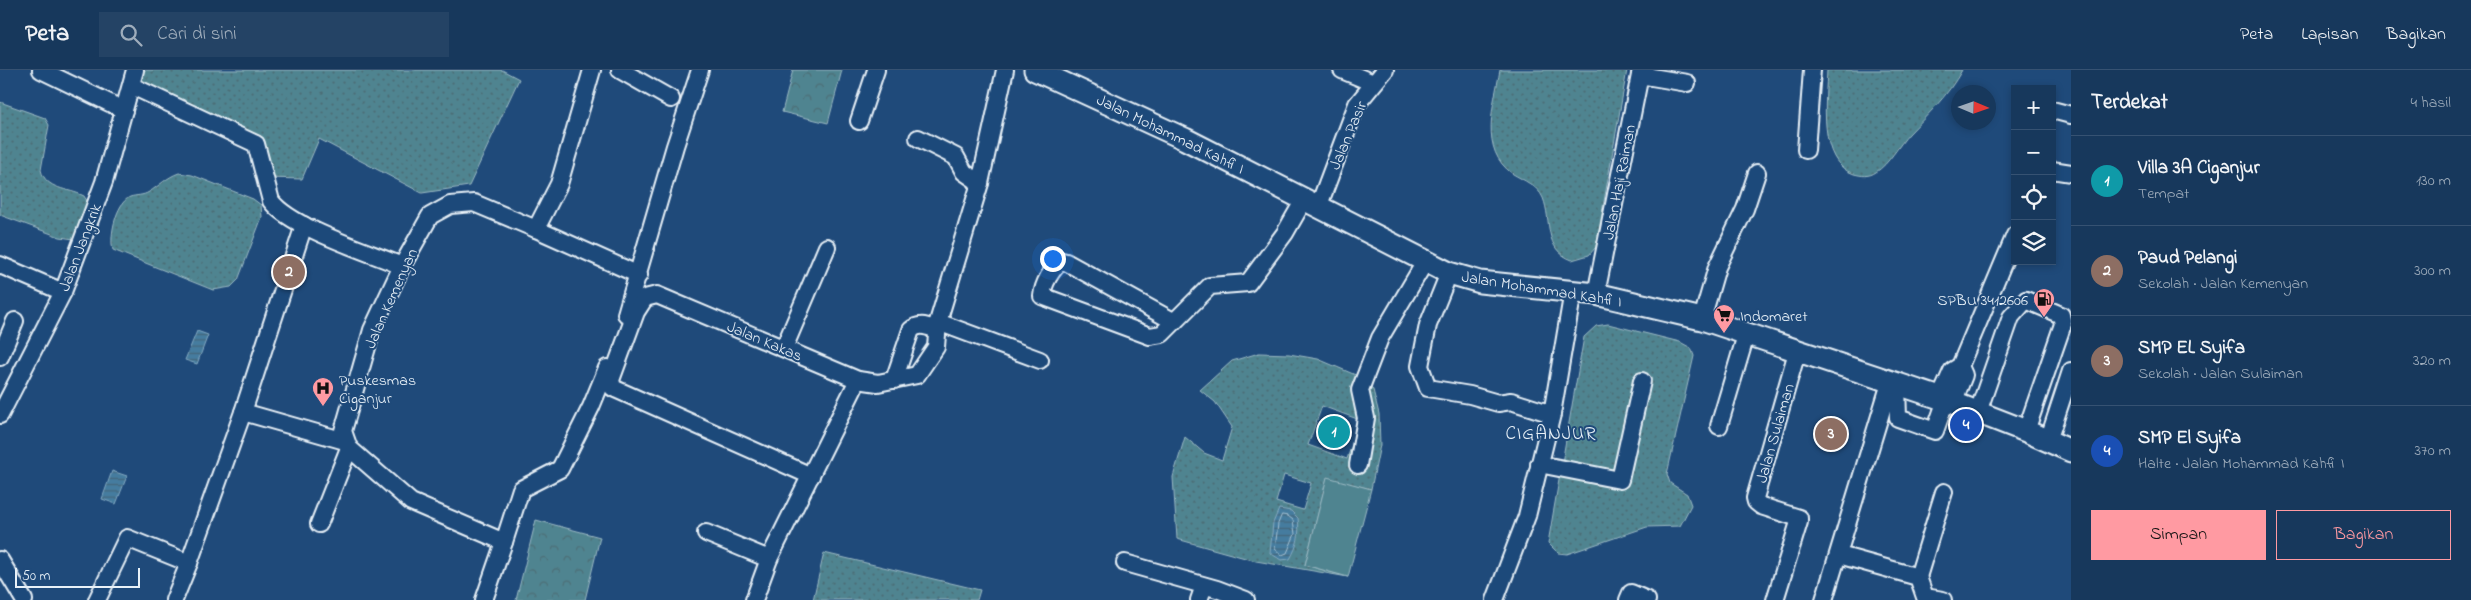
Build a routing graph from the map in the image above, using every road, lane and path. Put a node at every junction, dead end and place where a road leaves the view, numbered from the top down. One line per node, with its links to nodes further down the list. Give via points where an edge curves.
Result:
1 (41, 70): 16 (street)
2 (592, 70): 28 (street, via 559,184)
3 (620, 70): 15 (street)
4 (700, 70): 35 (street, via 674,146)
5 (876, 70): 19 (street)
6 (1005, 70): 25 (street, Jalan Kakas)
7 (1035, 70): 26 (main road, Jalan Mohammad Kahfi I)
8 (1342, 70): 13 (street)
9 (1386, 70): 13 (street, Jalan Pasir)
10 (1812, 70): 21 (street)
11 (1640, 73): 14 (street); 38 (street, Jalan Haji Raiman)
12 (133, 78): 16 (street, Jalan Jangkrik); 27 (street, via 256,144 271,201)
13 (1373, 83): 26 (street, Jalan Pasir, via 1356,104)
14 (1687, 83)
15 (671, 99)
16 (124, 110): 37 (street, Jalan Jangkrik, via 104,182)
17 (2056, 111): 18 (street)
18 (2071, 115)
19 (859, 121)
20 (918, 138): 25 (street, via 956,157 964,172)
21 (1806, 150)
22 (2056, 171): 24 (street)
23 (1757, 173): 39 (street, via 1717,266)
24 (2071, 173)
25 (980, 183): 42 (street, Jalan Kakas)
26 (1312, 202): 31 (main road, Jalan Mohammad Kahfi I); 41 (street, Jalan Pasir, via 1248,283 1210,286)
27 (304, 225): 33 (street); 55 (street)
28 (536, 230): 33 (street, Jalan Kemenyan, via 474,203 450,205 430,216); 35 (street, Jalan Kemenyan)
29 (2011, 245): 54 (street, via 1960,366 1952,371)
30 (827, 247): 44 (street)
31 (1425, 262): 34 (main road, Jalan Mohammad Kahfi I); 65 (street, via 1380,338 1360,390 1366,418)
32 (0, 265): 37 (street)
33 (402, 266): 62 (street, Jalan Kemenyan, via 372,330 343,431)
34 (1449, 273): 36 (main road, Jalan Mohammad Kahfi I, via 1480,282); 57 (street, via 1428,324 1420,366 1428,388 1498,403 1511,401)
35 (639, 275): 70 (street, via 602,384 560,469 522,489)
36 (1573, 291): 38 (main road, Jalan Mohammad Kahfi I); 57 (street)
37 (63, 292): 53 (street, Jalan Jangkrik)
38 (1596, 294): 39 (main road, Jalan Mohammad Kahfi I)
39 (1702, 319): 43 (main road, Jalan Mohammad Kahfi I)
40 (15, 321): 46 (street)
41 (1173, 321): 41 (street, via 1066,262 1057,265 1043,288 1042,296 1150,336 1162,334)
42 (933, 326): 47 (street); 50 (street, via 916,326 912,330); 50 (street, Jalan Kakas, via 936,347 917,375)
43 (1746, 335): 45 (main road, Jalan Mohammad Kahfi I); 59 (street)
44 (784, 348): 49 (street, Jalan Kakas); 66 (street, Jalan Kakas, via 657,295 645,298 640,304 610,380 613,388)
45 (1797, 352): 52 (main road, Jalan Mohammad Kahfi I); 88 (street, Jalan Sulaiman, via 1755,498 1761,506 1799,518)
46 (0, 357)
47 (1040, 360)
48 (2071, 372): 61 (street)
49 (858, 380): 50 (street, Jalan Kakas, via 878,383); 66 (street)
50 (894, 380)
51 (1642, 381): 64 (street, via 1620,480)
52 (1894, 384): 54 (main road, Jalan Mohammad Kahfi I); 54 (street, via 1898,418 1935,431); 71 (street)
53 (4, 398): 58 (street, Jalan Jangkrik)
54 (1947, 401): 56 (main road, Jalan Mohammad Kahfi I)
55 (242, 412): 62 (street); 74 (street)
56 (1978, 412): 60 (main road, Jalan Mohammad Kahfi I); 60 (street, via 2011,317 2026,300 2061,315 2063,324)
57 (1552, 414): 64 (street)
58 (0, 415)
59 (1720, 426)
60 (2026, 431): 61 (main road, Jalan Mohammad Kahfi I)
61 (2048, 441): 63 (main road, Jalan Mohammad Kahfi I)
62 (347, 445): 68 (street, Jalan Kemenyan); 70 (street, via 411,502)
63 (2071, 451)
64 (1539, 464): 85 (street, via 1527,516)
65 (1358, 465)
66 (811, 476): 72 (street)
67 (1944, 492): 76 (street)
68 (319, 524)
69 (706, 533): 72 (street)
70 (504, 542): 82 (street)
71 (1838, 555): 76 (street); 89 (street)
72 (769, 559): 83 (street)
73 (0, 560): 79 (street)
74 (189, 563): 80 (street, via 127,538); 81 (street)
75 (1125, 563): 77 (street)
76 (1918, 577): 78 (street)
77 (1202, 593): 84 (street)
78 (1925, 598): 90 (street)
79 (24, 600)
80 (97, 600)
81 (174, 600)
82 (484, 600)
83 (754, 600)
84 (1246, 600)
85 (1495, 600)
86 (1628, 600): 87 (street, via 1630,593)
87 (1647, 600)
88 (1775, 600)
89 (1824, 600)
90 (1943, 600)

